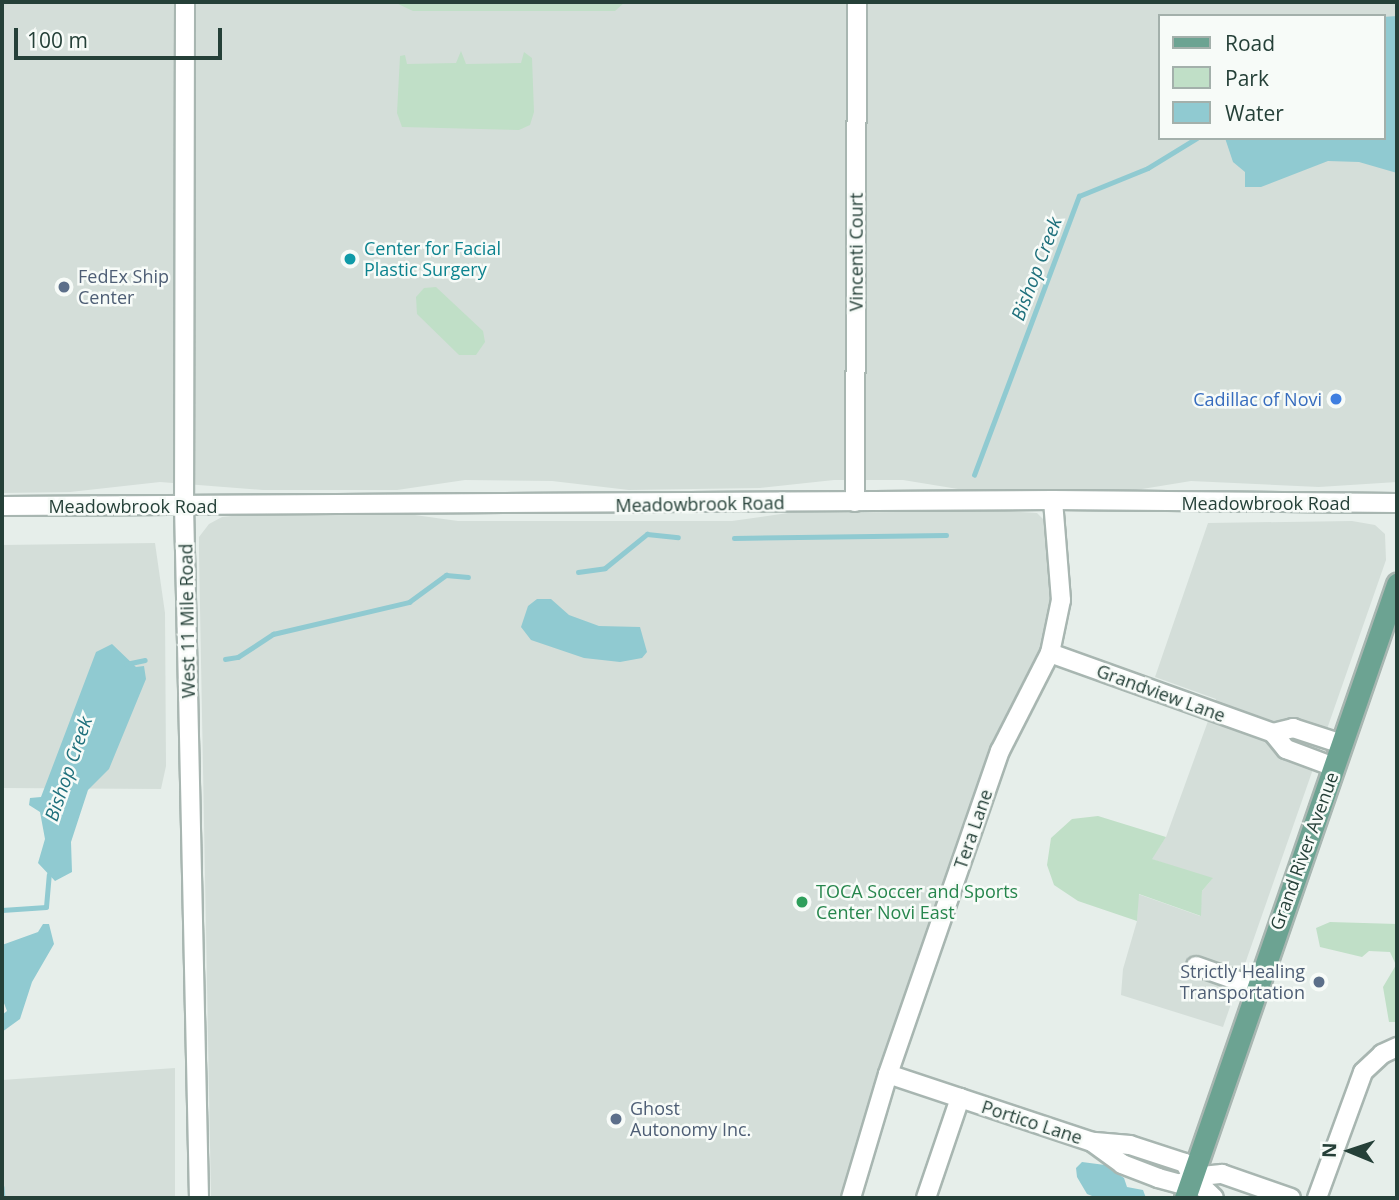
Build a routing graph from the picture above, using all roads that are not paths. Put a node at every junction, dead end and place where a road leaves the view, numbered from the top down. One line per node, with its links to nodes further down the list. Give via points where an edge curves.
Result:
1 (185, 2): 6 (street, West 11 Mile Road)
2 (857, 2): 4 (street, Vincenti Court)
3 (1053, 499): 4 (street, Meadowbrook Road); 5 (street, Meadowbrook Road); 9 (street, Tera Lane, via 1061,590)
4 (855, 502): 6 (street, Meadowbrook Road)
5 (1397, 503)
6 (184, 505): 7 (street, Meadowbrook Road); 20 (street, West 11 Mile Road)
7 (2, 506)
8 (1397, 584): 11 (main road, Grand River Avenue)
9 (1050, 653): 10 (street, Grandview Lane); 16 (street, Tera Lane, via 1000,751)
10 (1273, 733): 11 (street, Grandview Lane, via 1293,728); 12 (street, Grandview Lane, via 1286,749)
11 (1342, 744): 12 (main road, Grand River Avenue)
12 (1334, 767): 14 (main road, Grand River Avenue)
13 (1196, 966): 14 (street)
14 (1256, 987): 18 (main road, Grand River Avenue)
15 (1397, 1047): 26 (street, via 1363,1072)
16 (888, 1074): 17 (street, Portico Lane); 21 (street, Tera Lane)
17 (960, 1098): 18 (street, Portico Lane, via 1092,1142 1122,1164 1158,1178 1180,1184); 22 (street)
18 (1189, 1170): 19 (street, Portico Lane, via 1222,1174); 23 (main road, Grand River Avenue); 24 (street)
19 (1257, 1193): 25 (street, Portico Lane)
20 (199, 1198)
21 (851, 1198)
22 (926, 1198)
23 (1185, 1198)
24 (1214, 1198)
25 (1292, 1198)
26 (1317, 1198)

